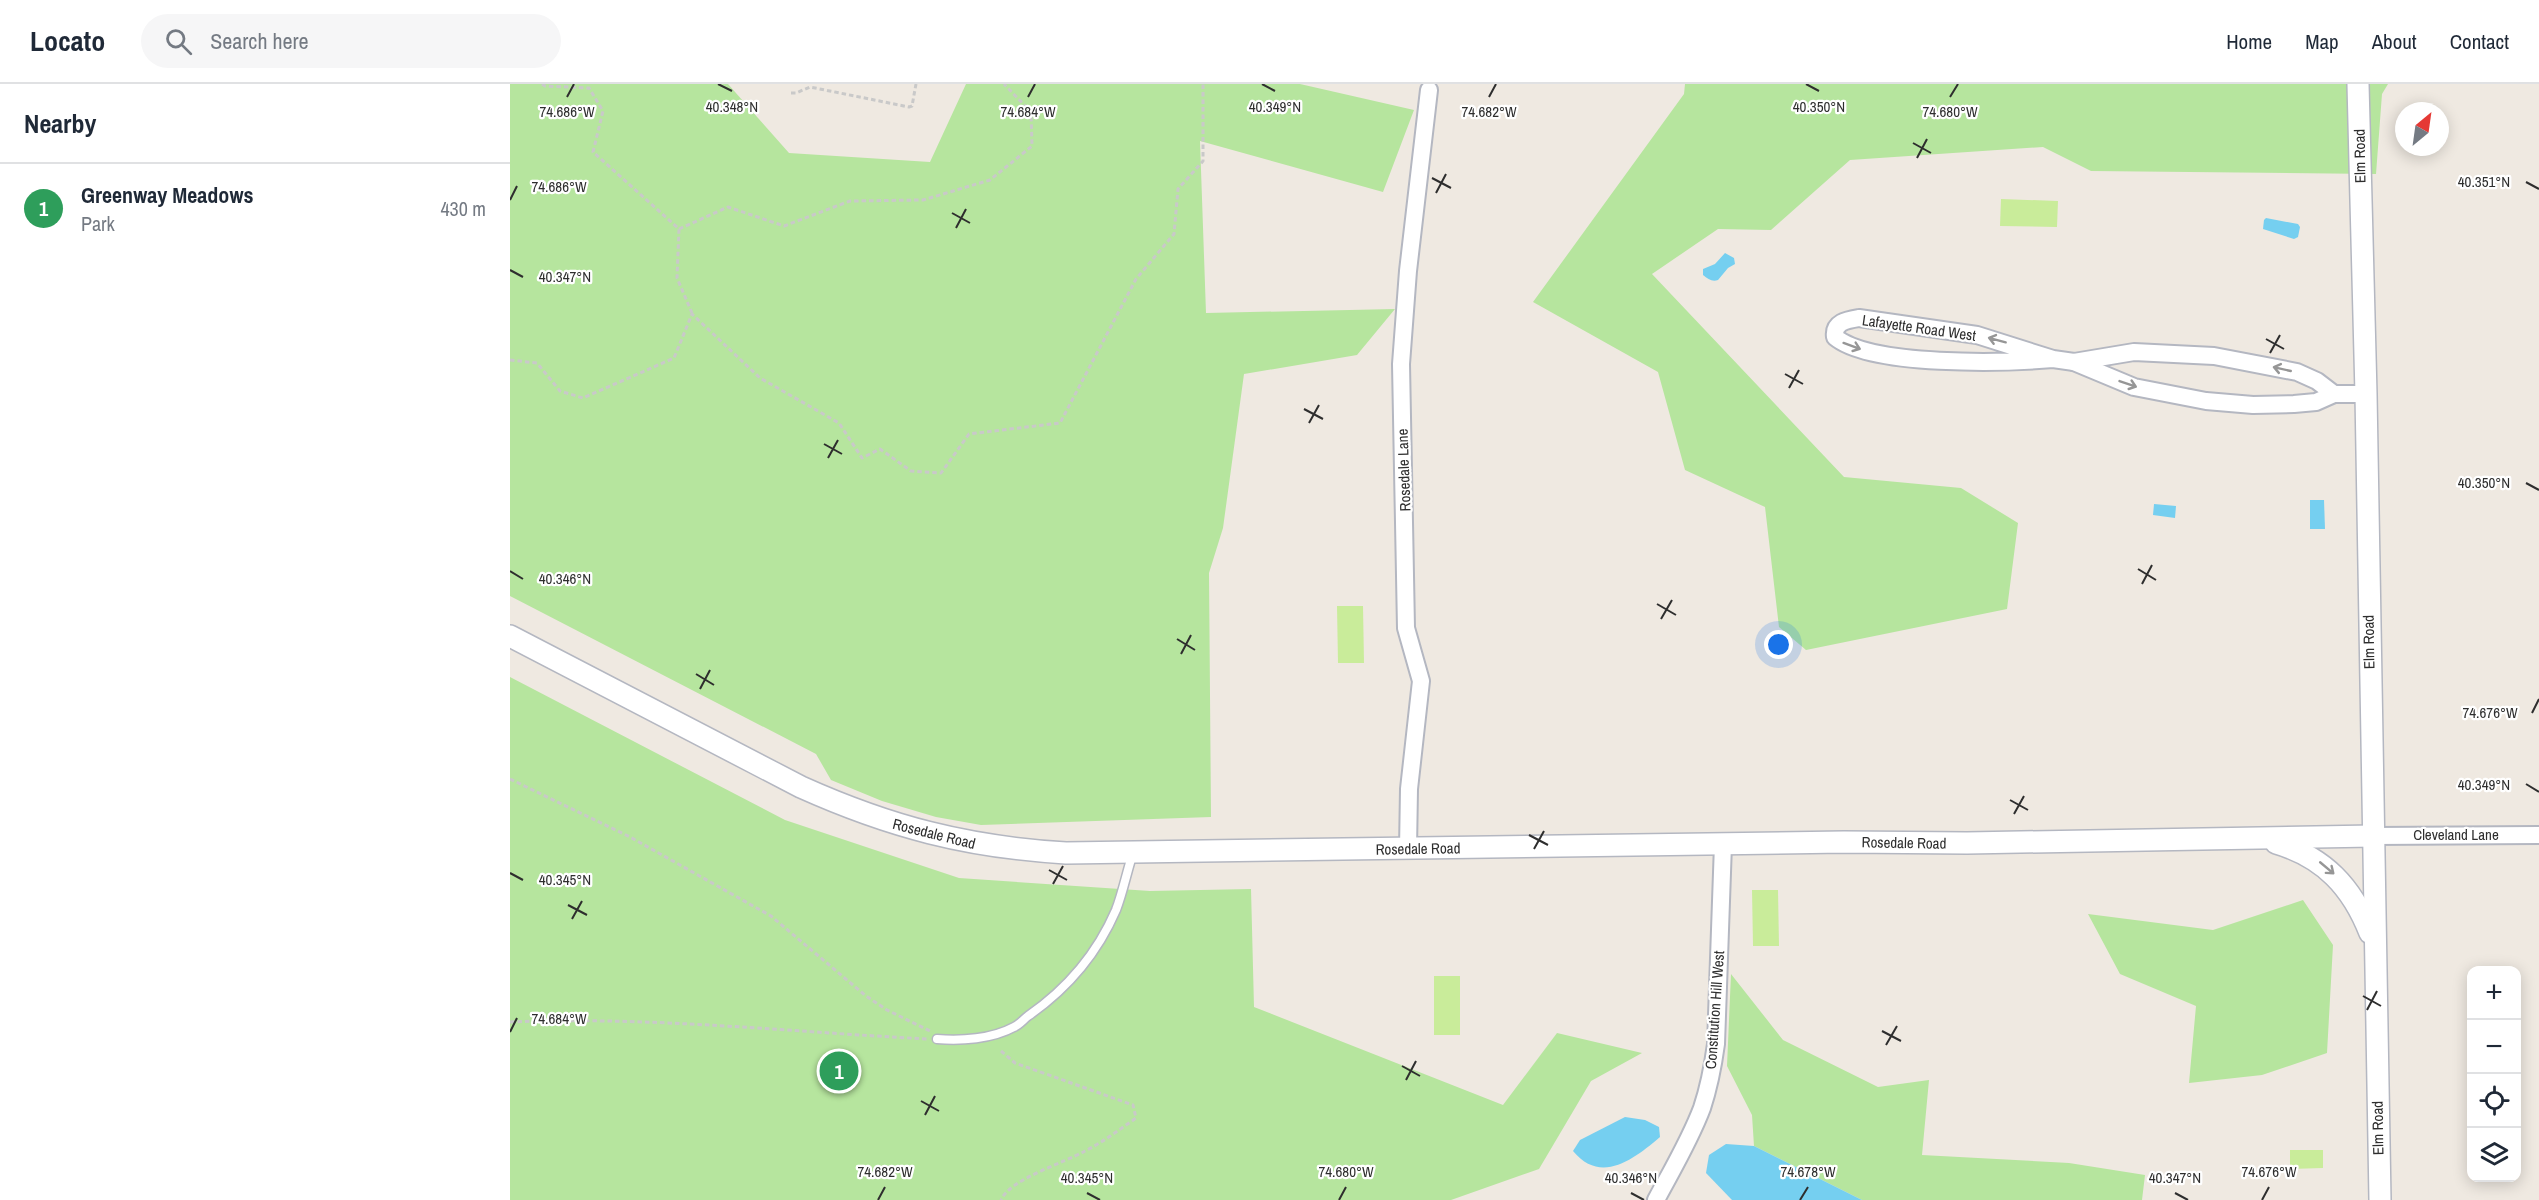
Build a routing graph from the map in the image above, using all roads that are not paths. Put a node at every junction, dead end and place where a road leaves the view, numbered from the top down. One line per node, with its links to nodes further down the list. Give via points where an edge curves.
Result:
1 (2358, 84): 6 (street, Elm Road)
2 (1430, 90): 12 (street, Rosedale Lane, via 1401,364 1406,628 1421,681 1410,779)
3 (2053, 359): 3 (street, Lafayette Road West, one-way to 3, via 1977,335 1901,323 1859,318 1845,320 1834,332 1845,345 1885,355 1980,362); 4 (street, Lafayette Road West)
4 (2074, 362): 5 (street, Lafayette Road West, one-way to 5, via 2134,387 2206,401 2294,404 2316,402); 5 (street, Lafayette Road West, one-way to 4, via 2297,372 2214,356 2134,352)
5 (2334, 394): 6 (street, Lafayette Road West)
6 (2366, 394): 9 (street, Elm Road)
7 (510, 636): 13 (street, Rosedale Road, via 801,787 886,822 959,841 1023,850)
8 (2539, 835): 9 (street, Cleveland Lane)
9 (2373, 836): 10 (street, Rosedale Road); 14 (street, Elm Road)
10 (2255, 838): 11 (street, Rosedale Road); 14 (street, one-way to 14, via 2299,851 2335,874 2354,899)
11 (1723, 844): 12 (street, Rosedale Road); 16 (street, Constitution Hill West, via 1716,1044 1711,1077 1689,1138)
12 (1408, 849): 13 (street, Rosedale Road)
13 (1133, 852): 15 (lane, via 1116,909 1100,941 1054,998 1013,1028 956,1041)
14 (2374, 943): 17 (street, Elm Road)
15 (937, 1037)
16 (1656, 1200)
17 (2380, 1200)

